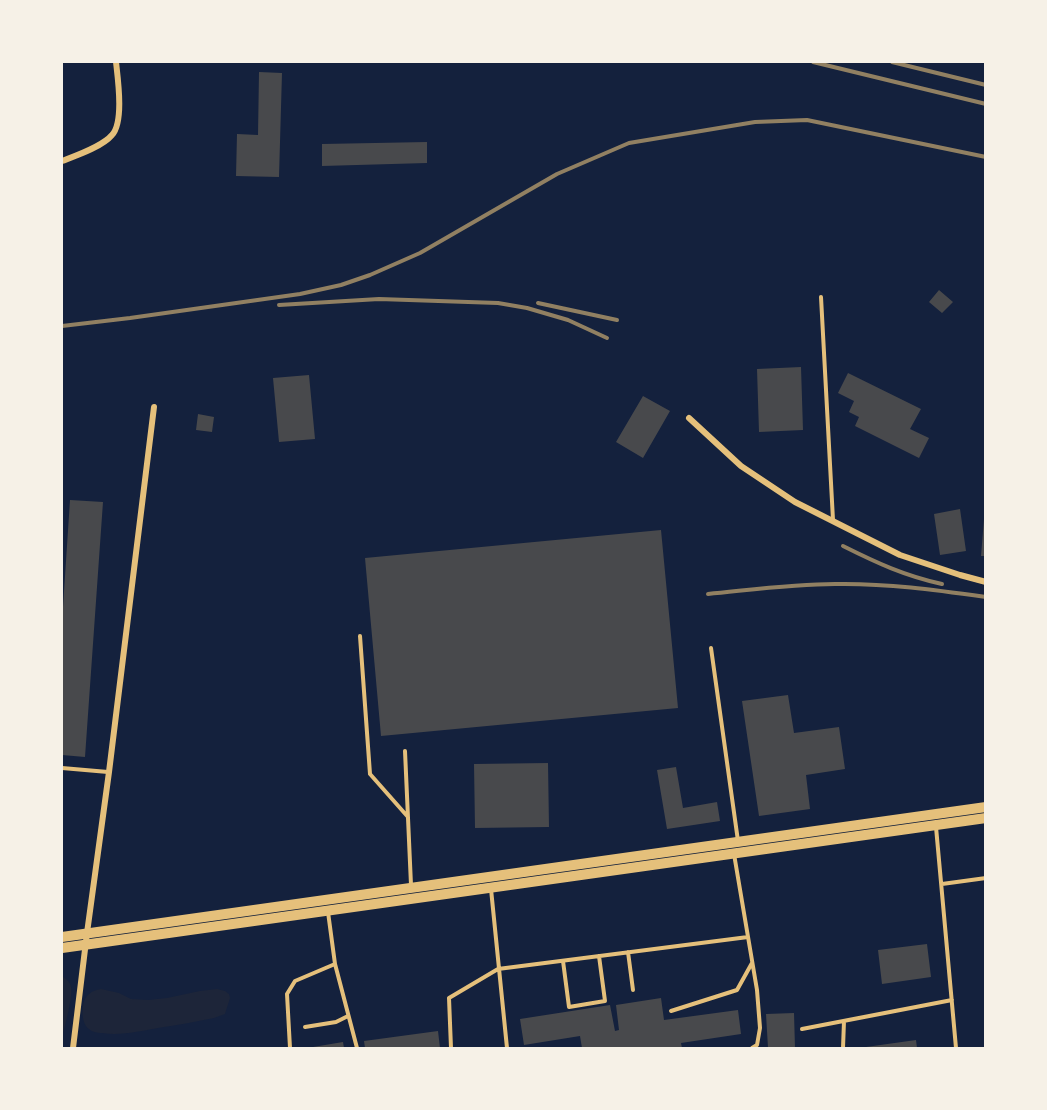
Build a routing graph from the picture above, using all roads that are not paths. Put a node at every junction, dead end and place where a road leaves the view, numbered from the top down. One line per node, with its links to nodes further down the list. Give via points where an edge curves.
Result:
1 (116, 62): 2 (street, via 120,112 113,135)
2 (62, 162)
3 (821, 297): 6 (lane)
4 (154, 407): 12 (street)
5 (689, 418): 6 (street, via 741,466 795,502)
6 (833, 521): 7 (street, via 900,555)
7 (986, 582)
8 (360, 636): 14 (lane, via 370,774)
9 (711, 648): 17 (lane)
10 (405, 751): 14 (lane)
11 (62, 768): 12 (lane)
12 (109, 772): 24 (street)
13 (986, 807): 16 (main road)
14 (408, 817): 21 (lane)
15 (986, 818): 16 (main road)
16 (936, 820): 17 (main road); 18 (main road); 20 (lane)
17 (738, 841): 21 (main road)
18 (734, 853): 22 (main road); 26 (lane)
19 (986, 878): 20 (lane)
20 (942, 884): 36 (lane)
21 (411, 887): 24 (main road)
22 (491, 888): 23 (main road); 34 (lane)
23 (328, 911): 27 (main road); 33 (lane)
24 (87, 933): 25 (main road); 27 (street)
25 (62, 937)
26 (747, 937): 29 (lane); 32 (lane)
27 (85, 945): 28 (main road); 42 (street)
28 (62, 948)
29 (627, 952): 30 (lane); 35 (lane)
30 (599, 956): 31 (lane); 31 (lane, via 604,1001 569,1007)
31 (563, 960): 34 (lane)
32 (752, 963): 37 (lane, via 737,990); 47 (lane, via 760,1028 757,1045)
33 (335, 964): 38 (lane); 43 (lane, via 295,981 287,994)
34 (498, 969): 45 (lane, via 449,998); 46 (lane)
35 (633, 990)
36 (952, 1000): 39 (lane); 49 (lane)
37 (671, 1011)
38 (348, 1016): 40 (lane); 44 (lane)
39 (844, 1021): 41 (lane); 48 (lane)
40 (305, 1027)
41 (802, 1029)
42 (73, 1048)
43 (290, 1048)
44 (357, 1048)
45 (451, 1048)
46 (507, 1048)
47 (752, 1048)
48 (843, 1048)
49 (956, 1048)

